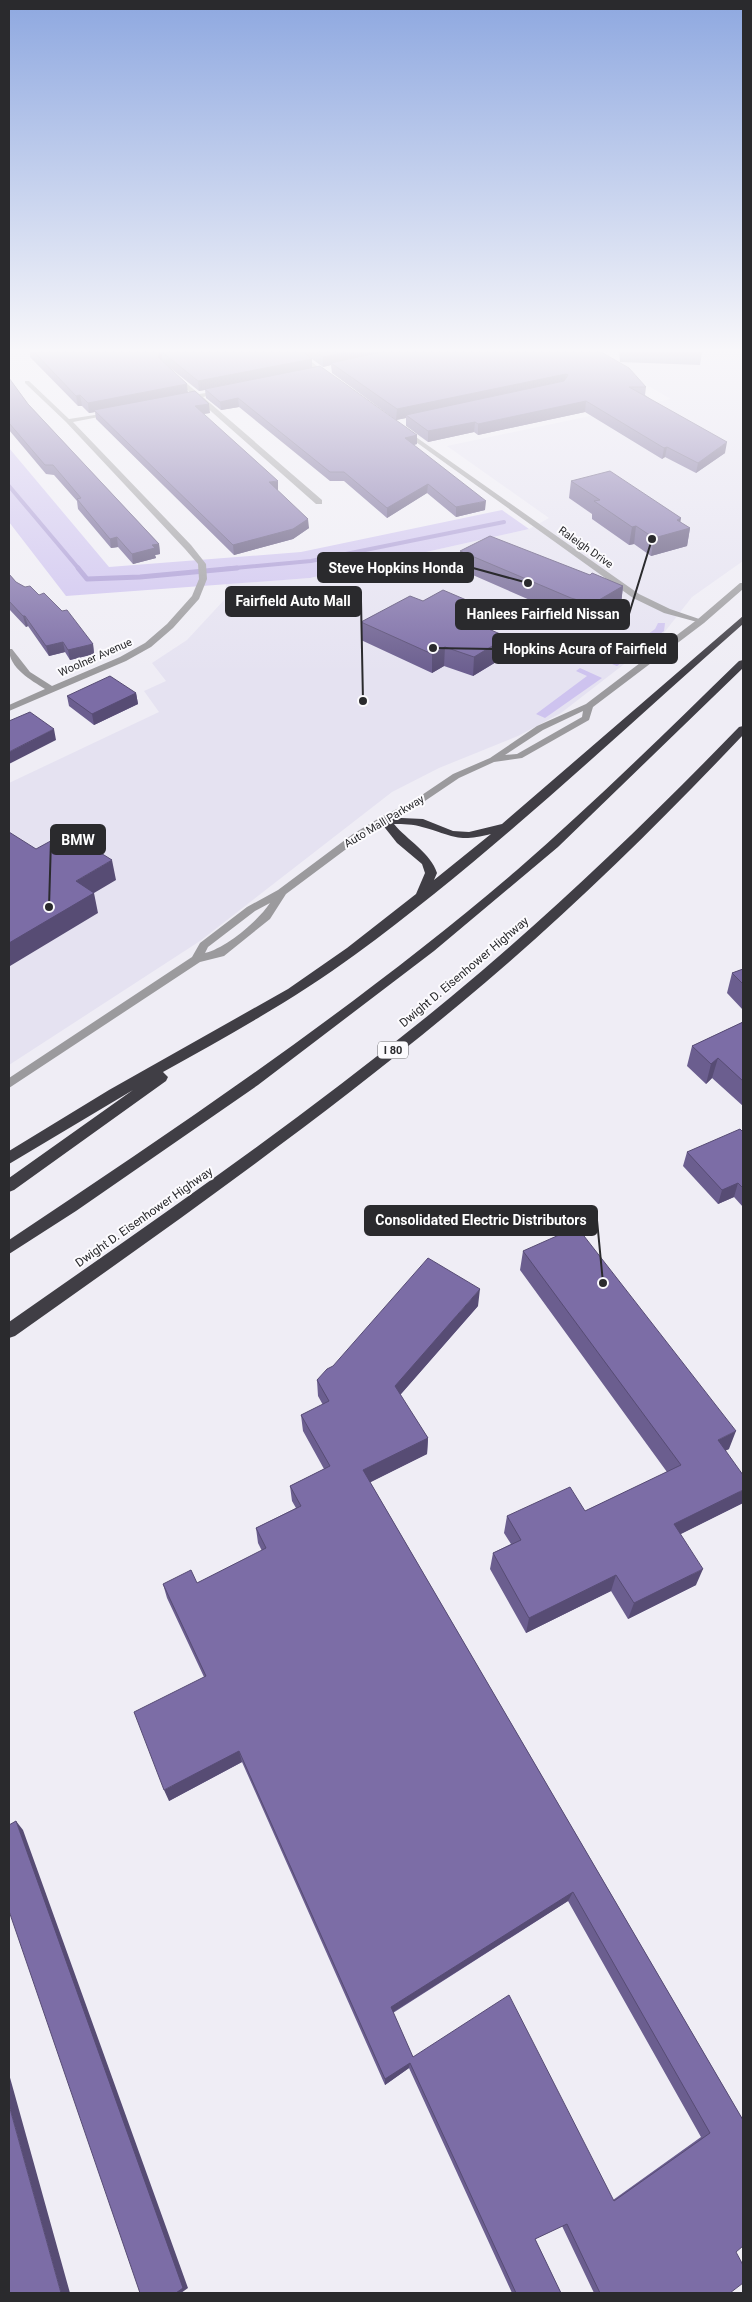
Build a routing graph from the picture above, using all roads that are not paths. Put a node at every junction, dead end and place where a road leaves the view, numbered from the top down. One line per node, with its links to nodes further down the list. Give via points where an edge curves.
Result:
1 (104, 459): 10 (street, Woolner Avenue, via 198,559 202,572 200,586 196,597 148,645)
2 (270, 459): 4 (street)
3 (444, 459): 7 (street, Raleigh Drive, via 636,596 667,611)
4 (319, 502)
5 (743, 585): 7 (street, Auto Mall Parkway)
6 (743, 619): 16 (highway)
7 (701, 621): 11 (street, Auto Mall Parkway)
8 (9, 651): 10 (street, via 27,674)
9 (743, 663): 24 (highway, via 557,841 432,947 289,1056)
10 (51, 689): 12 (street, Woolner Avenue)
11 (589, 706): 14 (street, Auto Mall Parkway, via 571,712); 14 (street, Auto Mall Parkway, via 586,718 551,740 519,756)
12 (9, 708)
13 (743, 728): 25 (highway, Dwight D. Eisenhower Highway / I 80, via 603,871 515,950 406,1040 265,1150)
14 (492, 760): 15 (street, Auto Mall Parkway, via 456,776 416,803)
15 (384, 819): 16 (highway, via 423,823 451,834 469,836 493,831); 17 (street, Auto Mall Parkway); 18 (highway, via 401,840 428,863 431,873)
16 (513, 821): 18 (highway)
17 (282, 892): 19 (street, Auto Mall Parkway, via 251,909 204,945); 19 (street, Auto Mall Parkway, via 266,917 220,953)
18 (421, 897): 20 (highway, via 352,951 292,992)
19 (196, 959): 21 (street, Auto Mall Parkway)
20 (212, 1039): 22 (highway); 23 (highway)
21 (9, 1084)
22 (9, 1158)
23 (9, 1186)
24 (9, 1248)
25 (9, 1331)

